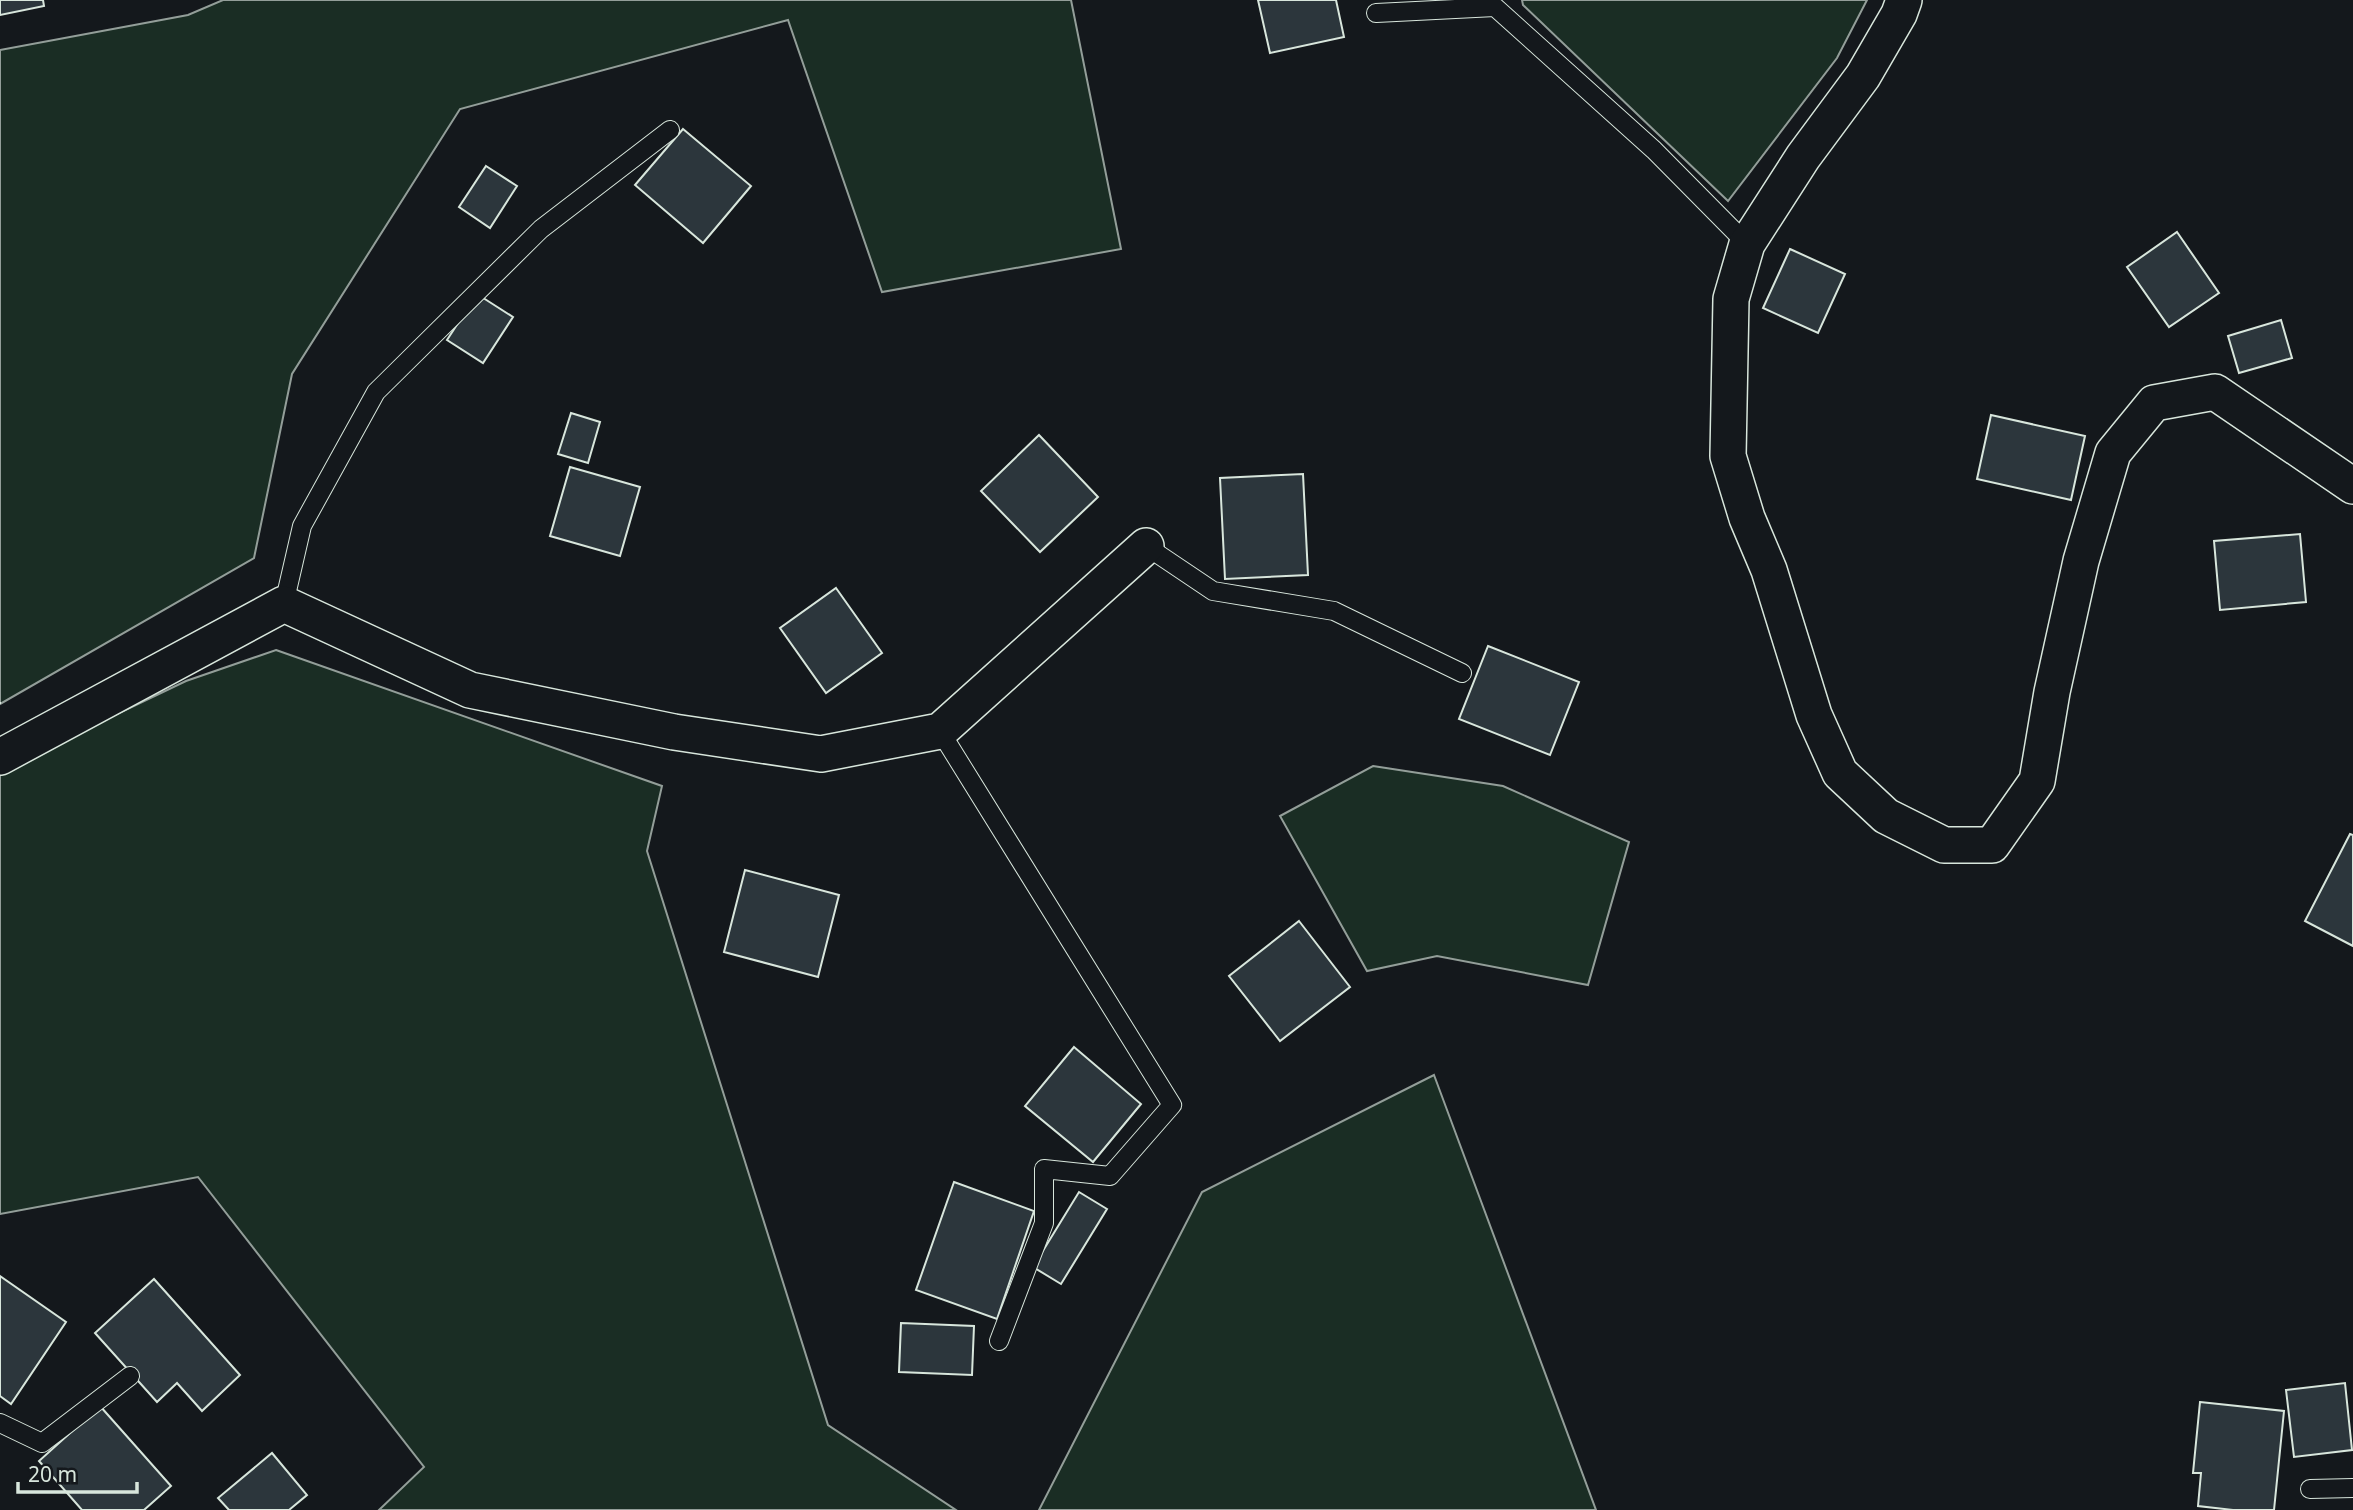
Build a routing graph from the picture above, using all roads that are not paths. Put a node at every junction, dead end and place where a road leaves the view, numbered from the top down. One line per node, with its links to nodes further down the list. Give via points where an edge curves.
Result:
1 (1905, 0): 4 (street, via 1863,76)
2 (1376, 13): 4 (lane, via 1495,7 1654,150)
3 (670, 130): 7 (lane, via 541,229 376,392 302,526)
4 (1747, 244): 5 (street, via 1731,299 1728,456 1747,518 1769,570 1814,715 1840,774 1886,816 1944,845 1992,845 2037,781 2081,561 2113,453 2154,403 2215,392)
5 (2353, 486)
6 (1146, 546): 8 (lane, via 1213,592 1335,611); 9 (street)
7 (284, 604): 9 (street, via 470,690 674,732 821,754); 10 (street)
8 (1462, 673)
9 (940, 731): 11 (lane, via 1172,1105 1110,1176 1044,1169 1044,1223)
10 (0, 757)
11 (999, 1341)
12 (130, 1376): 13 (lane, via 42,1443)
13 (0, 1423)
14 (2353, 1488): 15 (lane)
15 (2310, 1489)

